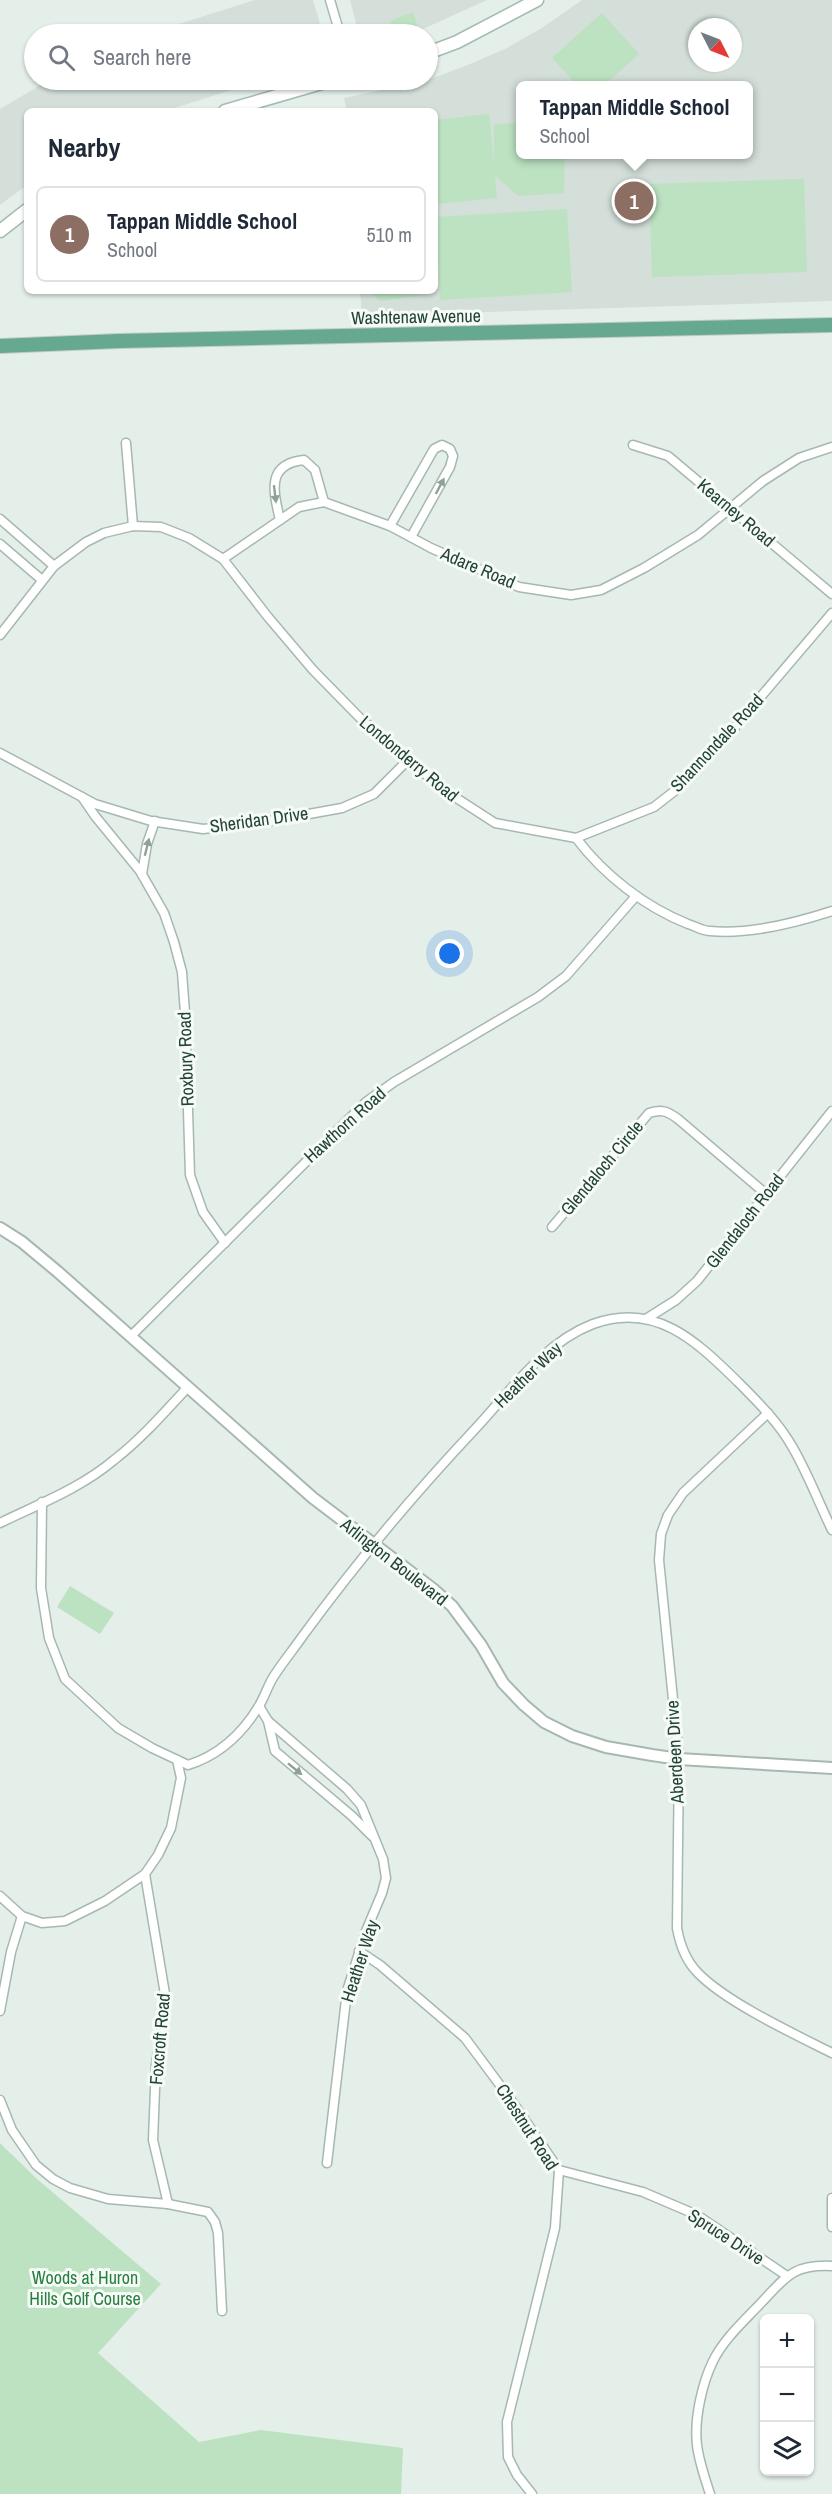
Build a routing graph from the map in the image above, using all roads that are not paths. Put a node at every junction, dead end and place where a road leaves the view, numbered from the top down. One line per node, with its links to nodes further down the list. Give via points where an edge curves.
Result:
1 (330, 0): 3 (street)
2 (537, 0): 4 (main road)
3 (337, 24)
4 (438, 49)
5 (297, 90): 6 (main road)
6 (235, 108)
7 (24, 212): 8 (main road)
8 (0, 231)
9 (832, 325): 10 (main road, Washtenaw Avenue)
10 (0, 346)
11 (126, 442): 18 (street)
12 (633, 445): 15 (street, Kearney Road, via 668,456)
13 (832, 447): 15 (street, Adare Road, via 799,458)
14 (324, 502): 17 (street, via 299,507); 17 (street, one-way to 17, via 315,470 304,460 293,461 275,478 273,489); 19 (street, Adare Road)
15 (729, 509): 20 (street, Adare Road, via 698,535 644,568 601,590 571,595 519,587); 25 (street, Kearney Road)
16 (0, 519): 23 (street)
17 (280, 520): 22 (street)
18 (133, 526): 22 (street, Londonderry Road, via 161,527 189,538); 23 (street, Londonderry Road, via 86,542)
19 (390, 526): 20 (street, Adare Road); 20 (street, one-way to 19, via 450,467 450,449 442,445 434,449)
20 (411, 537)
21 (0, 544): 24 (street)
22 (223, 560): 29 (street, Londonderry Road, via 313,670)
23 (54, 566): 24 (street, Londonderry Road)
24 (42, 580): 27 (street, Londonderry Road)
25 (832, 594)
26 (832, 613): 32 (street, Shannondale Road, via 681,786 654,807)
27 (0, 635)
28 (0, 753): 30 (street, Sheridan Drive)
29 (408, 760): 31 (street, Sheridan Drive, via 374,794 342,808 203,829); 32 (street, Londonderry Road, via 495,824)
30 (81, 796): 31 (street, Sheridan Drive, via 95,804); 33 (street, Roxbury Road)
31 (155, 821): 33 (street, one-way to 31)
32 (576, 838): 34 (street, via 590,857)
33 (142, 874): 40 (street, Roxbury Road, via 164,913 182,972 190,1175 203,1212)
34 (636, 896): 35 (street, via 708,932 744,931); 40 (street, Hawthorn Road, via 566,976 366,1102)
35 (832, 910)
36 (832, 1111): 37 (street, Glendaloch Road)
37 (766, 1194): 38 (street, Glendaloch Circle, via 678,1119 666,1110 658,1110 649,1113); 41 (street, Glendaloch Road, via 697,1281)
38 (552, 1227)
39 (0, 1228): 42 (street, Arlington Boulevard, via 40,1257)
40 (225, 1243): 42 (street, Hawthorn Road)
41 (646, 1319): 44 (street, Heather Way, via 681,1332 702,1348); 48 (street, Heather Way, via 617,1318 593,1324 545,1354)
42 (130, 1336): 43 (street, Arlington Boulevard)
43 (187, 1388): 45 (street, via 114,1461); 48 (street, Arlington Boulevard, via 313,1498)
44 (768, 1413): 47 (street, Heather Way, via 792,1446); 51 (street, Aberdeen Drive, via 683,1493 661,1534 659,1560)
45 (42, 1502): 46 (street); 52 (street, via 41,1588 49,1638 65,1680 118,1728)
46 (0, 1523)
47 (832, 1530)
48 (373, 1544): 49 (street, Heather Way, via 274,1677); 51 (street, Arlington Boulevard, via 452,1606 509,1690 544,1722 606,1747)
49 (259, 1706): 50 (street, Heather Way); 52 (street, Heather Way, via 229,1745 207,1760 188,1765)
50 (268, 1721): 54 (street, Heather Way, via 361,1804); 54 (street, Heather Way, one-way to 54, via 275,1751)
51 (679, 1759): 53 (street, Arlington Boulevard); 60 (street, Aberdeen Drive, via 677,1928 687,1960 698,1973 738,2002)
52 (177, 1760): 55 (street, via 181,1778 171,1828)
53 (832, 1768)
54 (375, 1839): 58 (street, Heather Way, via 386,1878)
55 (145, 1874): 57 (street, via 105,1901 65,1921 42,1923); 65 (street, Foxcroft Road, via 166,2000 156,2064 153,2140)
56 (0, 1896): 57 (street)
57 (22, 1916): 59 (street)
58 (359, 1951): 62 (street, Heather Way, via 347,1991); 63 (street, Chestnut Road, via 465,2038)
59 (0, 2011)
60 (832, 2053)
61 (0, 2100): 65 (street, via 12,2130 36,2165 53,2179 108,2199)
62 (327, 2163)
63 (559, 2170): 68 (street, Spruce Drive, via 643,2192 697,2215); 70 (street, Chestnut Road, via 555,2228 507,2422 508,2457)
64 (832, 2198): 66 (street)
65 (168, 2204): 69 (street, via 208,2212 215,2222)
66 (832, 2227)
67 (832, 2266): 68 (street, via 798,2269)
68 (787, 2277): 71 (street, via 731,2334 710,2368 696,2444)
69 (222, 2311)
70 (532, 2494)
71 (710, 2494)

